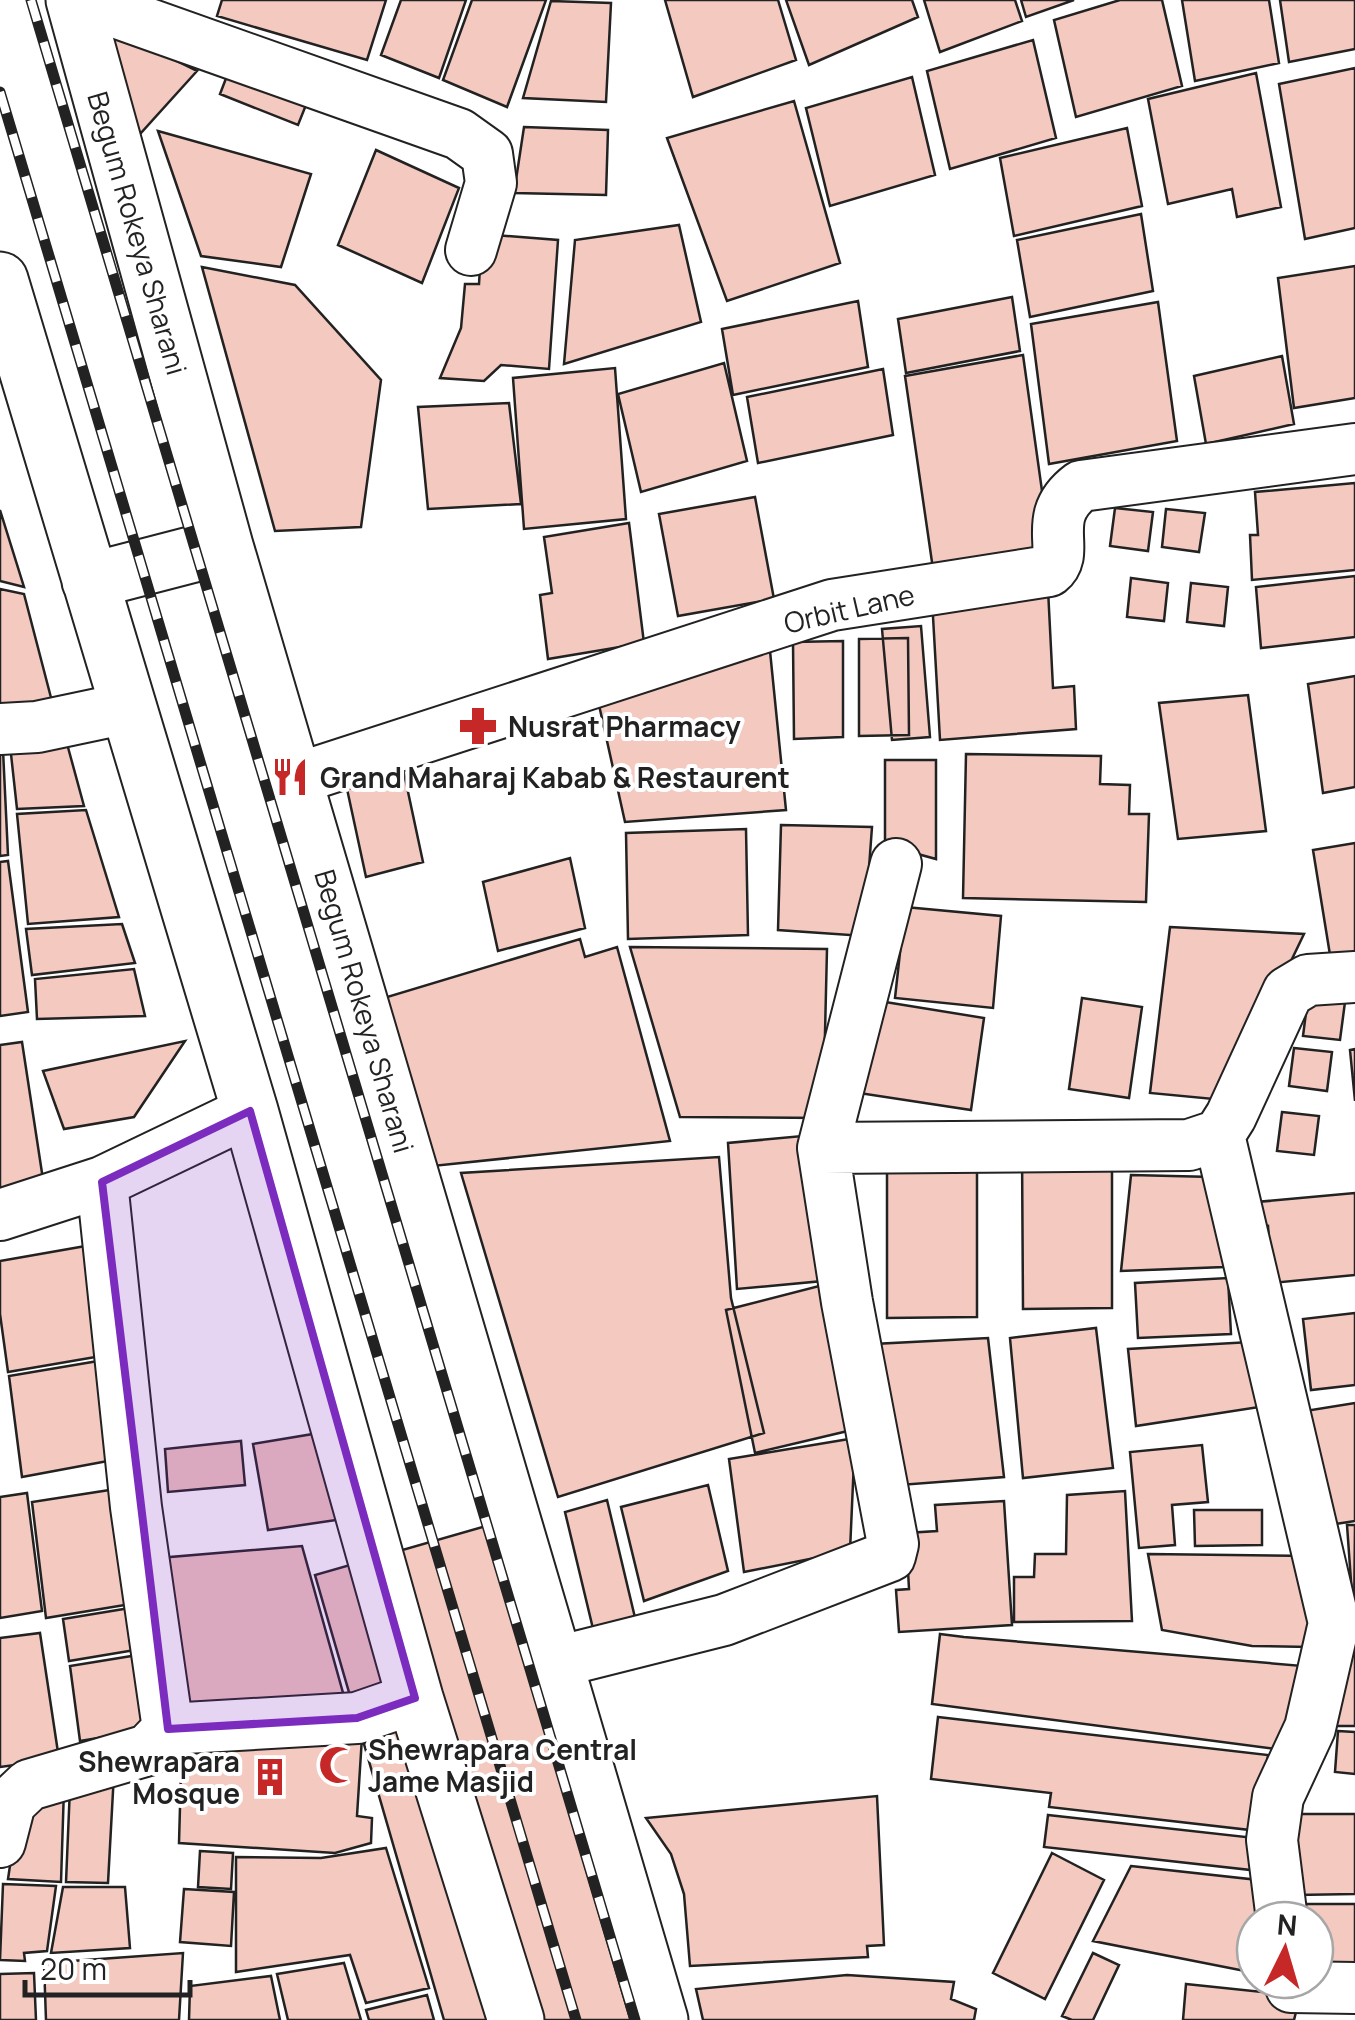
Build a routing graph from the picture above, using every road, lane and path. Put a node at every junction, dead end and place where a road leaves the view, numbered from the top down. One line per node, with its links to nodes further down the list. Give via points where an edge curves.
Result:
1 (81, 17): 2 (street, via 459,134 487,154 491,183); 5 (main road, Begum Rokeya Sharani)
2 (471, 250)
3 (0, 280): 6 (main road)
4 (1355, 449): 9 (street, Orbit Lane, via 1081,486 1060,508 1059,556 1049,571 832,605)
5 (225, 546): 6 (main road); 9 (main road, Begum Rokeya Sharani)
6 (90, 581): 7 (main road)
7 (127, 708): 8 (street); 12 (main road)
8 (0, 729)
9 (296, 779): 17 (main road, Begum Rokeya Sharani)
10 (896, 864): 14 (street)
11 (1355, 977): 13 (street, via 1308,980 1288,992)
12 (250, 1111): 15 (street); 18 (main road)
13 (1219, 1135): 14 (street, via 1190,1145); 21 (street, via 1334,1623 1310,1728 1278,1797 1272,1840)
14 (824, 1148): 17 (street, via 890,1556 724,1620)
15 (102, 1182): 16 (street); 19 (street, via 136,1507)
16 (0, 1216)
17 (557, 1662): 23 (main road, Begum Rokeya Sharani)
18 (414, 1698): 19 (street, via 357,1718); 22 (main road)
19 (168, 1730): 20 (street, via 148,1750 29,1785 10,1803)
20 (0, 1842)
21 (1280, 1900)
22 (516, 2020)
23 (660, 2020)

